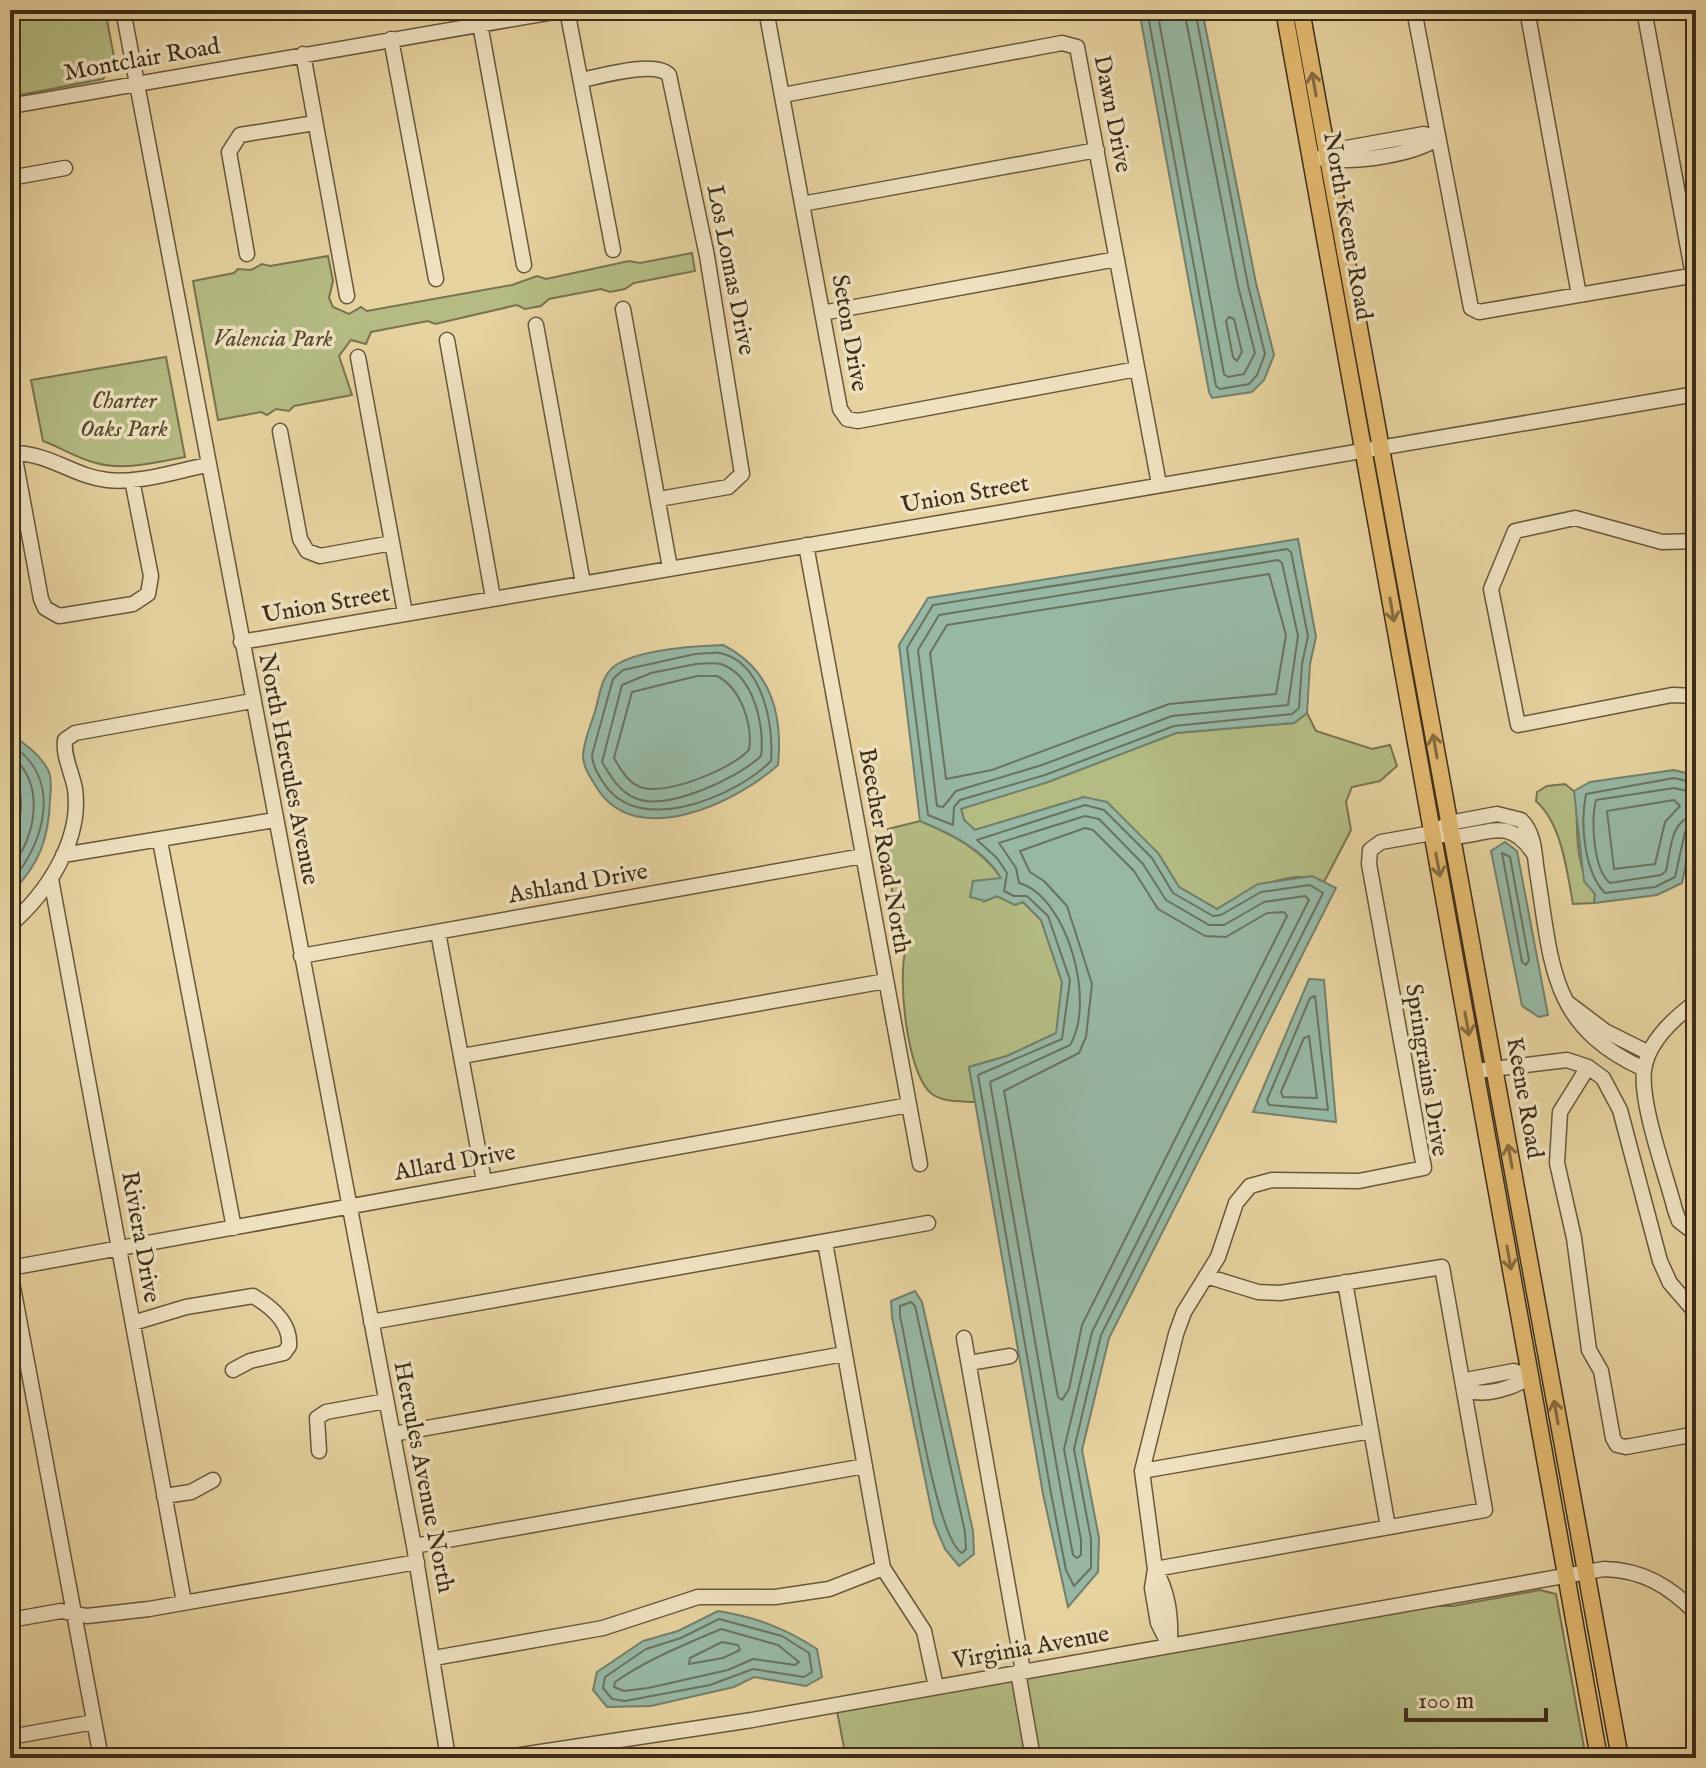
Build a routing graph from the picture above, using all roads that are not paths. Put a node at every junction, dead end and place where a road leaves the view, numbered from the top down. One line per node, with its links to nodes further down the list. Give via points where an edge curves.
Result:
1 (123, 10): 13 (street, North Hercules Avenue)
2 (566, 10): 9 (street, Montclair Road); 12 (street)
3 (766, 10): 14 (street, Seton Drive)
4 (1284, 10): 19 (main road, North Keene Road)
5 (1301, 10): 19 (main road, North Keene Road, one-way to 5)
6 (1414, 10): 17 (street)
7 (1527, 10): 30 (street)
8 (1644, 10): 28 (street)
9 (480, 24): 10 (street, Montclair Road); 27 (street)
10 (391, 39): 11 (street, Montclair Road); 29 (street)
11 (303, 54): 13 (street, Montclair Road); 16 (street)
12 (582, 80): 24 (street); 46 (street, Los Lomas Drive, via 650,68 669,75 707,256 742,474 728,487)
13 (137, 82): 15 (street, Montclair Road); 43 (street, North Hercules Avenue)
14 (783, 95): 18 (street, Dawn Drive, via 1067,43 1079,53); 22 (street, Seton Drive)
15 (10, 106)
16 (315, 123): 25 (street, via 240,135 232,142 229,152); 31 (street)
17 (1437, 138): 19 (street, via 1424,134 1341,149); 30 (street, via 1468,303 1479,312)
18 (1097, 150): 22 (street); 26 (street, Dawn Drive)
19 (1319, 159): 23 (main road, North Keene Road); 40 (main road, North Keene Road)
20 (65, 168): 21 (street)
21 (10, 178)
22 (802, 204): 33 (street, Seton Drive)
23 (1326, 244): 40 (main road, via 1341,283 1366,428); 41 (main road, North Keene Road)
24 (613, 250)
25 (247, 254)
26 (1117, 259): 33 (street); 37 (street, Dawn Drive)
27 (524, 265)
28 (1694, 275): 30 (street)
29 (436, 279)
30 (1579, 295)
31 (347, 296)
32 (623, 309): 46 (street)
33 (822, 313): 37 (street, Seton Drive, via 840,409 852,421)
34 (536, 325): 51 (street)
35 (447, 340): 52 (street)
36 (358, 357): 48 (street)
37 (1137, 369): 45 (street, Dawn Drive)
38 (1696, 394): 40 (street, Union Street)
39 (280, 431): 48 (street, via 300,539 307,551 320,556)
40 (1380, 447): 41 (street, Union Street); 53 (main road, Keene Road)
41 (1362, 450): 45 (street, Union Street); 53 (main road, via 1376,469 1394,566); 60 (main road, Keene Road, one-way to 60)
42 (12, 453): 44 (street, via 52,459 106,480); 44 (street, via 41,599 51,614 133,604 148,594 151,576)
43 (207, 465): 44 (street); 55 (street, North Hercules Avenue)
44 (132, 480)
45 (1159, 484): 49 (street, Union Street)
46 (659, 499): 50 (street)
47 (1696, 541): 56 (street, via 1662,542 1575,518 1515,531 1491,589 1518,725 1664,696)
48 (392, 543): 54 (street)
49 (806, 545): 50 (street, Union Street); 63 (street, Beecher Road North)
50 (670, 568): 51 (street, Union Street)
51 (583, 583): 52 (street, Union Street)
52 (493, 598): 54 (street, Union Street)
53 (1409, 608): 59 (main road, Keene Road, one-way to 53)
54 (405, 613): 55 (street, Union Street)
55 (241, 642): 57 (street, North Hercules Avenue)
56 (1696, 696)
57 (252, 701): 58 (street, North Hercules Avenue); 62 (street, via 65,740 75,813)
58 (275, 820): 61 (street); 67 (street, North Hercules Avenue)
59 (1450, 830): 60 (street); 70 (street, via 1497,814 1515,816 1530,832 1553,963); 76 (main road, Keene Road)
60 (1432, 833): 78 (main road, Keene Road, one-way to 78); 89 (street, Springrains Drive, via 1381,842 1368,856 1424,1168 1359,1181 1272,1180 1250,1186 1236,1203)
61 (160, 841): 62 (street); 84 (street)
62 (63, 855): 64 (street)
63 (863, 856): 66 (street, Ashland Drive); 68 (street, Beecher Road North)
64 (51, 879): 65 (street); 87 (street, Riviera Drive)
65 (10, 925)
66 (438, 932): 67 (street, Ashland Drive); 74 (street)
67 (301, 956): 82 (street, North Hercules Avenue)
68 (886, 981): 74 (street); 79 (street, Beecher Road North)
69 (1696, 1002): 73 (street, via 1670,1024)
70 (1568, 1003): 71 (street); 72 (street, via 1581,1029)
71 (1618, 1038): 72 (street); 73 (street)
72 (1611, 1053): 77 (street)
73 (1649, 1053): 77 (street)
74 (462, 1056): 81 (street)
75 (1588, 1067): 76 (street, via 1567,1060); 91 (street, via 1613,1092 1660,1261 1670,1283); 105 (street, via 1560,1112 1557,1163 1574,1238 1589,1350 1601,1371 1613,1438 1626,1447)
76 (1494, 1068): 78 (street); 116 (main road, Keene Road, one-way to 76)
77 (1644, 1069): 85 (street, via 1675,1210 1679,1221)
78 (1476, 1071): 99 (main road, Keene Road, one-way to 99)
79 (909, 1105): 80 (street, Beecher Road North); 81 (street, Allard Drive)
80 (920, 1164)
81 (484, 1181): 82 (street, Allard Drive)
82 (349, 1205): 84 (street, Allard Drive); 92 (street, Hercules Avenue North)
83 (928, 1223): 86 (street)
84 (234, 1228): 87 (street, Allard Drive)
85 (1696, 1234)
86 (825, 1242): 92 (street); 95 (street)
87 (118, 1249): 88 (street, Allard Drive); 93 (street, Riviera Drive)
88 (10, 1269): 119 (street)
89 (1206, 1276): 90 (street, via 1280,1293); 108 (street, Springrains Drive, via 1176,1334)
90 (1345, 1282): 100 (street, via 1442,1267); 103 (street)
91 (1696, 1313)
92 (371, 1322): 101 (street, Hercules Avenue North)
93 (133, 1323): 98 (street, via 253,1296 287,1327 289,1346 284,1353); 110 (street, Riviera Drive)
94 (964, 1338): 97 (street)
95 (844, 1354): 104 (street); 107 (street)
96 (1010, 1356): 97 (street)
97 (969, 1363): 124 (street)
98 (233, 1370)
99 (1531, 1377): 100 (street, via 1475,1394); 102 (main road, Keene Road)
100 (1464, 1389): 111 (street, via 1485,1510)
101 (386, 1401): 104 (street, Hercules Avenue North); 106 (street, via 317,1418)
102 (1539, 1419): 116 (main road, via 1553,1453 1571,1553); 117 (main road, Keene Road)
103 (1371, 1431): 108 (street); 111 (street)
104 (393, 1434): 112 (street, Hercules Avenue North)
105 (1696, 1434)
106 (319, 1451)
107 (865, 1466): 112 (street); 114 (street)
108 (1142, 1471): 115 (street, Springrains Drive)
109 (213, 1480): 110 (street, via 191,1492)
110 (164, 1496): 118 (street, Riviera Drive)
111 (1388, 1527): 115 (street)
112 (414, 1546): 113 (street, Hercules Avenue North)
113 (417, 1562): 118 (street); 123 (street, Hercules Avenue North)
114 (883, 1568): 123 (street, via 829,1589 775,1597 698,1597 613,1626); 125 (street, via 924,1631)
115 (1155, 1569): 122 (street, Springrains Drive, via 1164,1586)
116 (1585, 1571): 117 (street, Virginia Avenue); 120 (street, Virginia Avenue, via 1620,1569 1647,1576); 133 (main road, Keene Road)
117 (1567, 1574): 122 (street, Virginia Avenue); 132 (main road, Keene Road); 133 (main road, via 1581,1593 1608,1744)
118 (184, 1602): 119 (street, via 87,1616)
119 (74, 1613): 121 (street); 126 (street)
120 (1696, 1613)
121 (10, 1620)
122 (1169, 1645): 124 (street, Virginia Avenue)
123 (434, 1658): 129 (street, Hercules Avenue North)
124 (1020, 1672): 125 (street, Virginia Avenue); 131 (street)
125 (936, 1687): 130 (street, Virginia Avenue)
126 (94, 1722): 127 (street); 128 (street)
127 (10, 1737)
128 (101, 1758)
129 (448, 1758)
130 (501, 1758)
131 (1033, 1758)
132 (1599, 1758)
133 (1617, 1758)

